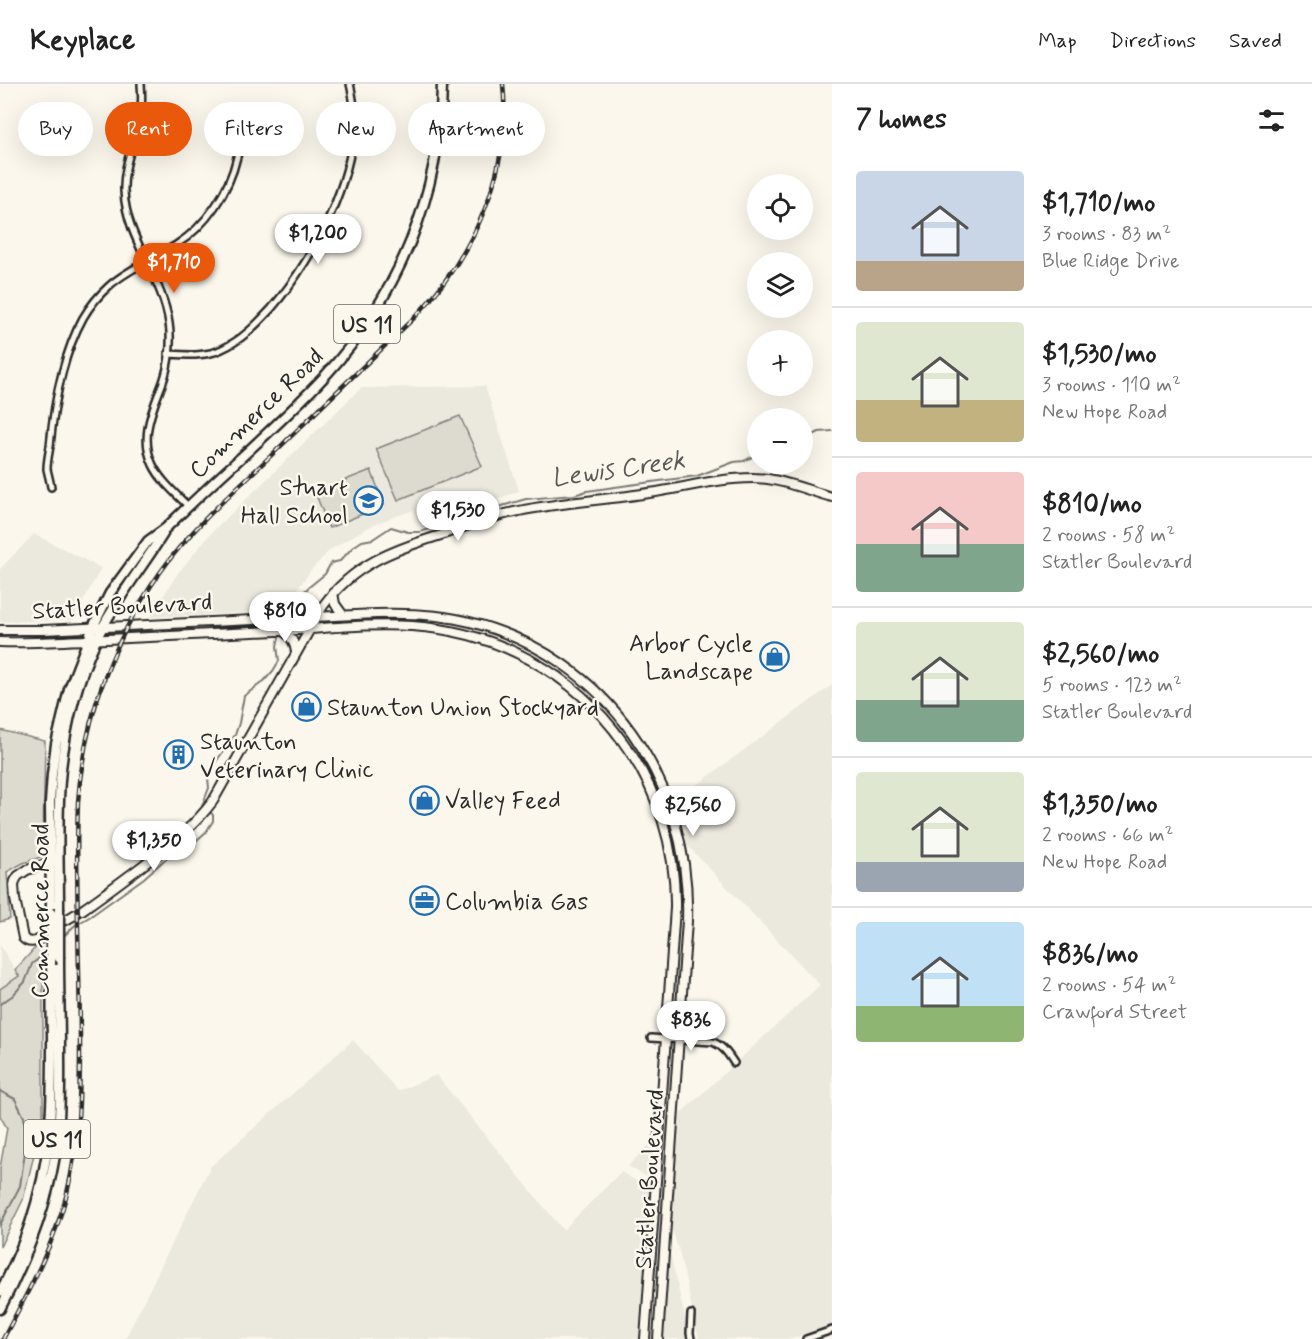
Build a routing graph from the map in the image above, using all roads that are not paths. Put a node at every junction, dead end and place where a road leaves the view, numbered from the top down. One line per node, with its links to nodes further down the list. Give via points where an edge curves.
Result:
1 (141, 84): 5 (street, via 140,119 126,166 124,192 133,232)
2 (350, 84): 6 (street, via 354,113 346,169 332,212 293,282 234,343 201,354)
3 (442, 84): 9 (main road, Commerce Road / US 11, via 436,153 425,202 398,272 377,310 321,380)
4 (238, 156): 5 (street, via 225,189 207,218 178,244)
5 (147, 262): 6 (street, via 165,303 170,325); 7 (street, via 100,295 78,330 53,418 47,469)
6 (168, 354): 9 (street, via 164,380 150,417 147,445 157,472)
7 (51, 486)
8 (832, 497): 11 (main road, via 773,480 742,478 518,511 395,550 360,569)
9 (188, 506): 10 (main road, Commerce Road / US 11)
10 (166, 528): 14 (main road, Commerce Road / US 11, via 140,551 110,593); 15 (main road, Commerce Road / US 11)
11 (333, 593): 12 (main road); 13 (main road)
12 (343, 615): 13 (main road, Statler Boulevard); 27 (main road, Statler Boulevard, via 433,615 471,622 508,635 578,676 627,726 662,784 684,856 687,912)
13 (317, 616): 15 (main road, Statler Boulevard); 16 (main road)
14 (93, 627): 15 (main road, Statler Boulevard); 17 (main road, Statler Boulevard); 19 (main road, Commerce Road / US 11)
15 (104, 627): 19 (main road, Commerce Road / US 11)
16 (305, 629): 18 (main road, Statler Boulevard); 21 (main road); 26 (main road, Statler Boulevard, via 408,626 439,628 479,638 554,674 608,722 648,783 671,855 675,908)
17 (0, 630)
18 (281, 631): 19 (main road, Statler Boulevard); 21 (main road, via 294,642)
19 (92, 640): 20 (main road, Statler Boulevard); 22 (main road, Commerce Road / US 11, via 64,751)
20 (0, 642)
21 (296, 652): 23 (main road, via 207,809 187,831)
22 (54, 861): 24 (main road, via 22,872 14,885 23,938 36,942); 29 (main road, Commerce Road / US 11, bridge, via 48,1149 30,1223); 30 (main road, Commerce Road / US 11, bridge, via 59,908 60,1107 54,1160 33,1239)
23 (66, 920)
24 (44, 937)
25 (651, 1038): 26 (street)
26 (666, 1040): 27 (street); 33 (main road, Statler Boulevard)
27 (679, 1040): 28 (street, via 713,1042); 34 (main road, Statler Boulevard)
28 (734, 1063)
29 (0, 1292)
30 (0, 1309)
31 (691, 1314): 35 (street)
32 (832, 1330): 36 (street)
33 (645, 1339)
34 (658, 1339)
35 (692, 1339)
36 (807, 1339)

